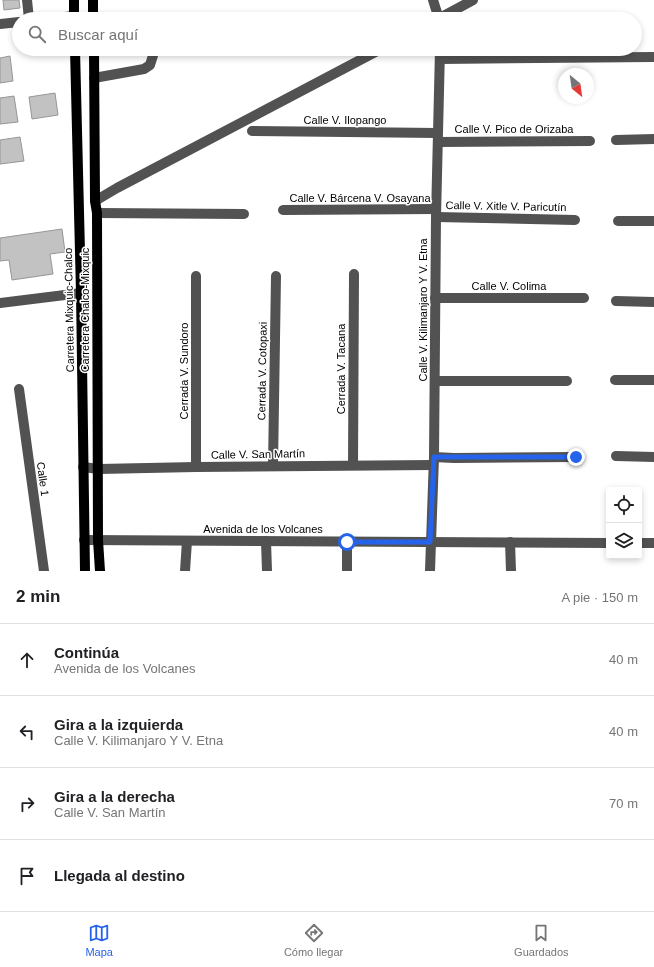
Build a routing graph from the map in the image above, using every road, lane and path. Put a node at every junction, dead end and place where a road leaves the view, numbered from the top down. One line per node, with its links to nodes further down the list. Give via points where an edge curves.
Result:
1 (27, 0): 6 (street)
2 (74, 0): 7 (main road)
3 (93, 0): 8 (main road)
4 (433, 0): 9 (street)
5 (472, 0): 10 (street)
6 (28, 12)
7 (74, 12)
8 (93, 12)
9 (437, 12)
10 (451, 12)
11 (12, 23): 12 (street)
12 (0, 24)
13 (75, 56): 37 (main road, Carretera Mixquic-Chalco)
14 (94, 56): 20 (main road, Carretera Chalco-Mixquic)
15 (153, 56): 20 (street, via 150,65 144,69)
16 (368, 56): 26 (street)
17 (440, 56): 22 (street, Calle V. Kilimanjaro Y V. Etna)
18 (583, 56): 19 (street)
19 (654, 57)
20 (94, 78): 26 (main road, Carretera Chalco-Mixquic)
21 (252, 131): 22 (street, Calle V. Ilopango)
22 (438, 137): 25 (street, Calle V. Pico de Orizaba); 29 (street, Calle V. Kilimanjaro Y V. Etna)
23 (654, 139): 24 (street)
24 (616, 140)
25 (590, 141)
26 (95, 201): 28 (main road, Carretera Chalco-Mixquic)
27 (283, 210): 29 (street, Calle V. Bárcena V. Osayana)
28 (97, 213): 30 (street); 56 (main road, Carretera Chalco-Mixquic)
29 (436, 213): 31 (street, Calle V. Xitle V. Paricutín); 38 (street, Calle V. Kilimanjaro Y V. Etna)
30 (244, 214)
31 (575, 220)
32 (618, 221): 33 (street)
33 (654, 221)
34 (354, 274): 52 (street, Cerrada V. Tacana)
35 (196, 276): 55 (street, Cerrada V. Sundoro)
36 (276, 276): 53 (street, Cerrada V. Cotopaxi)
37 (81, 293): 42 (street); 54 (main road, Carretera Mixquic-Chalco)
38 (435, 298): 39 (street, Calle V. Colima); 45 (street, Calle V. Kilimanjaro Y V. Etna)
39 (584, 298)
40 (616, 301): 41 (street)
41 (654, 302)
42 (0, 303)
43 (614, 380): 44 (street)
44 (654, 380)
45 (435, 381): 46 (street); 51 (street, Calle V. Kilimanjaro Y V. Etna)
46 (567, 381)
47 (19, 390): 67 (street, Calle 1)
48 (616, 456): 50 (street)
49 (576, 457): 51 (street, Calle V. San Martín)
50 (654, 457)
51 (433, 461): 52 (street, Calle V. San Martín); 62 (street, Calle V. Kilimanjaro Y V. Etna)
52 (353, 465): 53 (street, Calle V. San Martín)
53 (273, 466): 55 (street, Calle V. San Martín)
54 (83, 467): 56 (street, Calle V. San Martín); 57 (main road, Carretera Mixquic-Chalco)
55 (196, 467): 56 (street, Calle V. San Martín)
56 (98, 470): 58 (main road, Carretera Chalco-Mixquic)
57 (84, 540): 58 (street, Avenida de los Volcanes); 68 (main road, Carretera Mixquic-Chalco)
58 (98, 540): 59 (street, Avenida de los Volcanes); 69 (main road, Carretera Chalco-Mixquic)
59 (187, 541): 60 (street, Avenida de los Volcanes); 70 (street)
60 (266, 541): 61 (street, Avenida de los Volcanes); 71 (street)
61 (347, 542): 62 (street, Avenida de los Volcanes); 72 (street)
62 (430, 542): 63 (street, Avenida de los Volcanes); 73 (street, Calle V. Kilimanjaro Y V. Etna)
63 (510, 542): 64 (street, Avenida de los Volcanes); 74 (street)
64 (606, 543)
65 (642, 543): 66 (street)
66 (654, 543)
67 (44, 571)
68 (85, 571)
69 (100, 571)
70 (185, 571)
71 (267, 571)
72 (347, 571)
73 (430, 571)
74 (511, 571)

